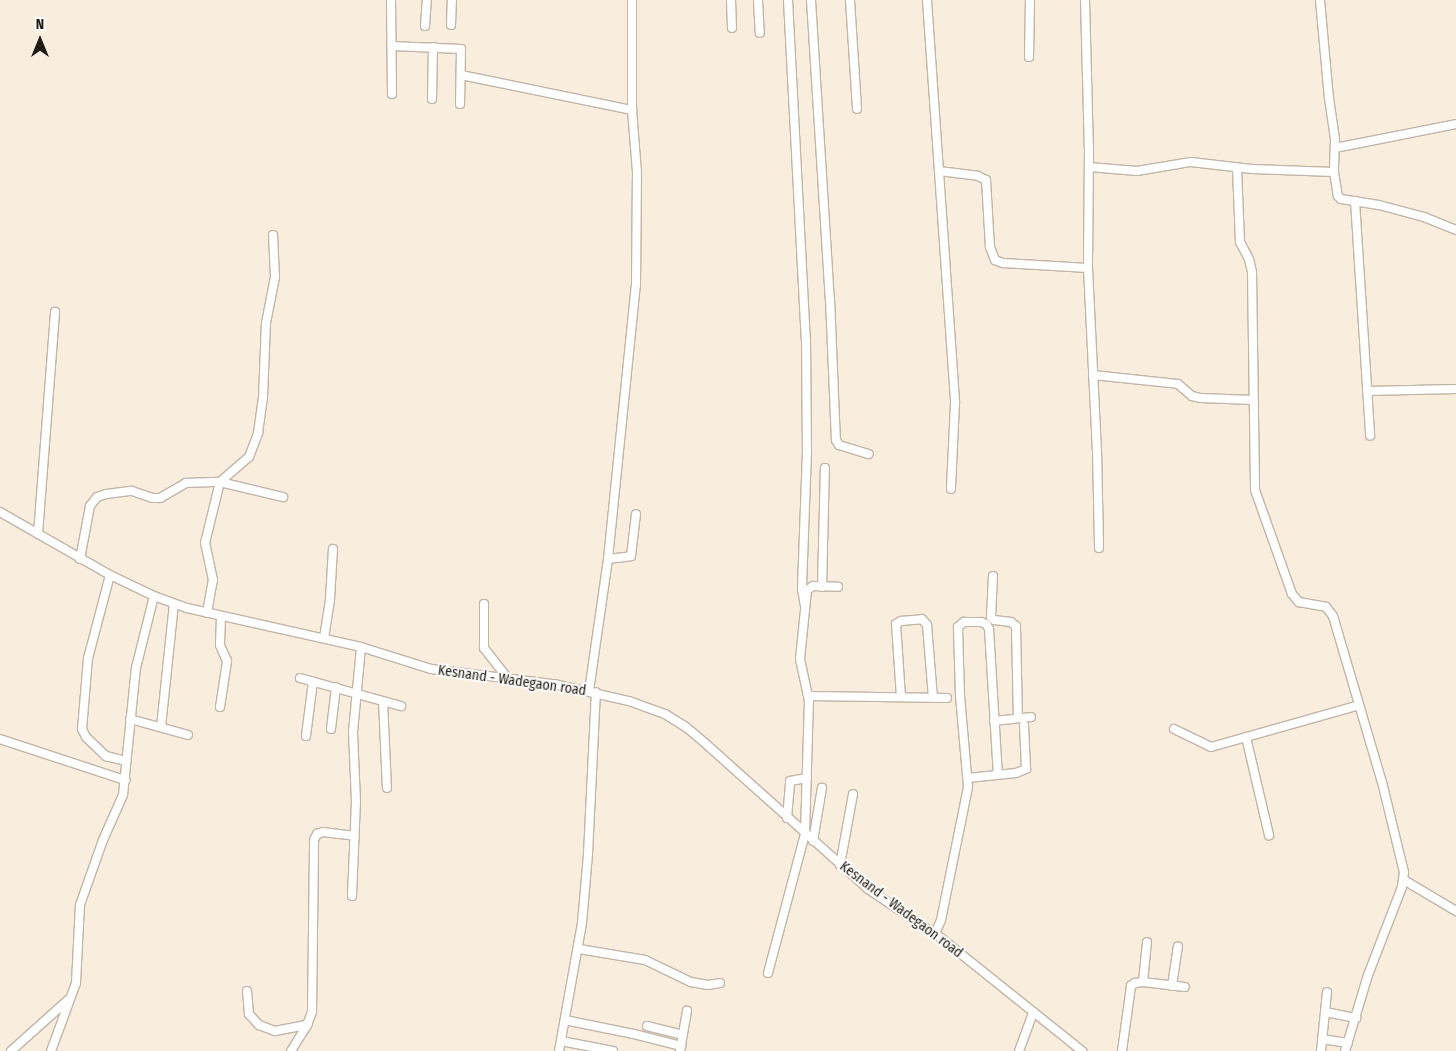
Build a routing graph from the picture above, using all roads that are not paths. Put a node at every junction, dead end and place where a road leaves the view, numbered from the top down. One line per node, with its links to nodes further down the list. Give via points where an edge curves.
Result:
1 (391, 0): 18 (street)
2 (427, 0): 15 (street)
3 (452, 0): 14 (street)
4 (632, 0): 26 (street)
5 (731, 0): 16 (street)
6 (758, 0): 17 (street)
7 (788, 0): 62 (street, via 806,340 807,451 802,588)
8 (811, 0): 43 (street, via 836,440)
9 (850, 0): 25 (street)
10 (928, 0): 31 (street)
11 (1030, 0): 20 (street)
12 (1085, 0): 29 (street)
13 (1320, 0): 28 (street)
14 (451, 25)
15 (425, 26)
16 (732, 28)
17 (760, 33)
18 (392, 46): 19 (street); 22 (street)
19 (433, 47): 21 (street, via 461,49); 23 (street)
20 (1030, 57)
21 (461, 75): 24 (street); 26 (street)
22 (392, 94)
23 (432, 99)
24 (460, 104)
25 (857, 109)
26 (632, 110): 54 (street, via 637,172 636,285)
27 (1456, 124): 28 (street)
28 (1335, 148): 32 (street)
29 (1089, 167): 30 (street, via 1137,171 1191,162); 36 (street)
30 (1237, 168): 32 (street); 41 (street, via 1240,242 1252,272)
31 (939, 171): 36 (street, via 986,180 990,246 994,260); 46 (street, via 955,403)
32 (1334, 172): 33 (street, via 1338,196)
33 (1355, 202): 34 (street, via 1424,217); 40 (street)
34 (1456, 230)
35 (273, 235): 45 (street, via 275,277 266,323 258,434 249,457)
36 (1088, 268): 38 (street)
37 (55, 312): 50 (street)
38 (1093, 375): 41 (street, via 1178,384 1192,396 1201,398); 51 (street)
39 (1456, 389): 40 (street)
40 (1367, 391): 42 (street)
41 (1253, 400): 79 (street, via 1255,490 1292,594 1299,602 1326,607 1333,616)
42 (1370, 436)
43 (869, 454)
44 (825, 468): 57 (street)
45 (220, 482): 47 (street); 53 (street, via 186,483 160,498 132,492 97,497 90,506); 63 (street, via 205,542 213,580)
46 (951, 489)
47 (283, 497)
48 (0, 512): 50 (street, Kesnand - Wadegaon road)
49 (636, 514): 54 (street, via 631,556)
50 (38, 534): 53 (street, Kesnand - Wadegaon road)
51 (1099, 548)
52 (333, 549): 66 (street)
53 (80, 560): 55 (street, Kesnand - Wadegaon road)
54 (608, 560): 72 (street)
55 (110, 575): 59 (street, Kesnand - Wadegaon road); 94 (street, via 88,658 82,729 106,756)
56 (993, 576): 65 (street)
57 (822, 587): 58 (street); 62 (street, via 808,588)
58 (838, 587)
59 (154, 596): 60 (street, Kesnand - Wadegaon road); 83 (street, via 138,659)
60 (174, 604): 63 (street, Kesnand - Wadegaon road); 87 (street)
61 (484, 604): 69 (street, via 484,648)
62 (805, 606): 74 (street, via 800,659)
63 (207, 613): 64 (street, Kesnand - Wadegaon road)
64 (221, 617): 66 (street, Kesnand - Wadegaon road); 81 (street, via 220,645 227,661)
65 (990, 622): 84 (street, via 1011,622 1016,626); 85 (street); 97 (street, via 964,622 958,627 960,696)
66 (324, 638): 67 (street, Kesnand - Wadegaon road)
67 (361, 647): 69 (street, Kesnand - Wadegaon road, via 431,669); 73 (street)
68 (300, 678): 70 (street)
69 (508, 680): 72 (street, Kesnand - Wadegaon road)
70 (313, 681): 71 (street); 91 (street)
71 (336, 688): 73 (street); 89 (street)
72 (593, 692): 102 (street, Kesnand - Wadegaon road, via 648,707 686,727); 114 (street, via 588,854)
73 (356, 693): 78 (street); 105 (street, via 353,732)
74 (809, 696): 75 (street); 96 (street)
75 (901, 697): 76 (street); 76 (street, via 896,624 901,620 922,619 927,625)
76 (933, 698): 77 (street)
77 (947, 698)
78 (383, 701): 80 (street); 99 (street)
79 (1359, 705): 92 (street); 108 (street, via 1382,782)
80 (401, 706)
81 (220, 707)
82 (1031, 717): 84 (street)
83 (130, 718): 87 (street); 94 (street)
84 (1018, 718): 85 (street)
85 (994, 721): 95 (street)
86 (1024, 726): 95 (street, via 1026,769)
87 (160, 727): 90 (street)
88 (1174, 728): 92 (street, via 1211,747)
89 (331, 730)
90 (188, 734)
91 (306, 736)
92 (1246, 737): 104 (street)
93 (0, 739): 98 (street)
94 (126, 761): 98 (street)
95 (998, 775): 97 (street)
96 (807, 778): 102 (street, via 790,781); 103 (street)
97 (968, 778): 111 (street)
98 (125, 780): 122 (street, via 123,795 80,905 76,977)
99 (387, 788)
100 (822, 788): 106 (street)
101 (853, 794): 107 (street)
102 (788, 818): 103 (street, Kesnand - Wadegaon road)
103 (805, 834): 106 (street, Kesnand - Wadegaon road); 115 (street)
104 (1269, 835)
105 (355, 836): 109 (street); 128 (street, via 323,832 314,840 312,1004)
106 (813, 841): 107 (street, Kesnand - Wadegaon road)
107 (840, 865): 111 (street, Kesnand - Wadegaon road, via 868,889)
108 (1404, 880): 110 (street); 126 (street, via 1368,975)
109 (352, 896)
110 (1456, 912)
111 (936, 934): 125 (street, Kesnand - Wadegaon road)
112 (1147, 942): 116 (street)
113 (1178, 946): 118 (street)
114 (579, 949): 117 (street, via 646,960 691,982); 127 (street)
115 (768, 973)
116 (1142, 982): 118 (street); 142 (street, via 1131,986)
117 (720, 983)
118 (1172, 986): 119 (street)
119 (1185, 987)
120 (247, 992): 128 (street, via 249,1014 259,1025 274,1030)
121 (1327, 992): 124 (street)
122 (70, 997): 135 (street); 136 (street)
123 (687, 1011): 130 (street)
124 (1325, 1012): 126 (street); 132 (street)
125 (1033, 1013): 140 (street); 141 (street, Kesnand - Wadegaon road)
126 (1356, 1018): 133 (street)
127 (565, 1020): 131 (street); 134 (street, via 634,1034)
128 (307, 1025): 137 (street)
129 (648, 1026): 130 (street)
130 (683, 1035): 134 (street)
131 (561, 1040): 138 (street); 139 (street)
132 (1322, 1040): 133 (street); 143 (street)
133 (1346, 1047)
134 (680, 1049)
135 (11, 1051)
136 (51, 1051)
137 (291, 1051)
138 (558, 1051)
139 (613, 1051)
140 (1019, 1051)
141 (1082, 1051)
142 (1122, 1051)
143 (1321, 1051)

